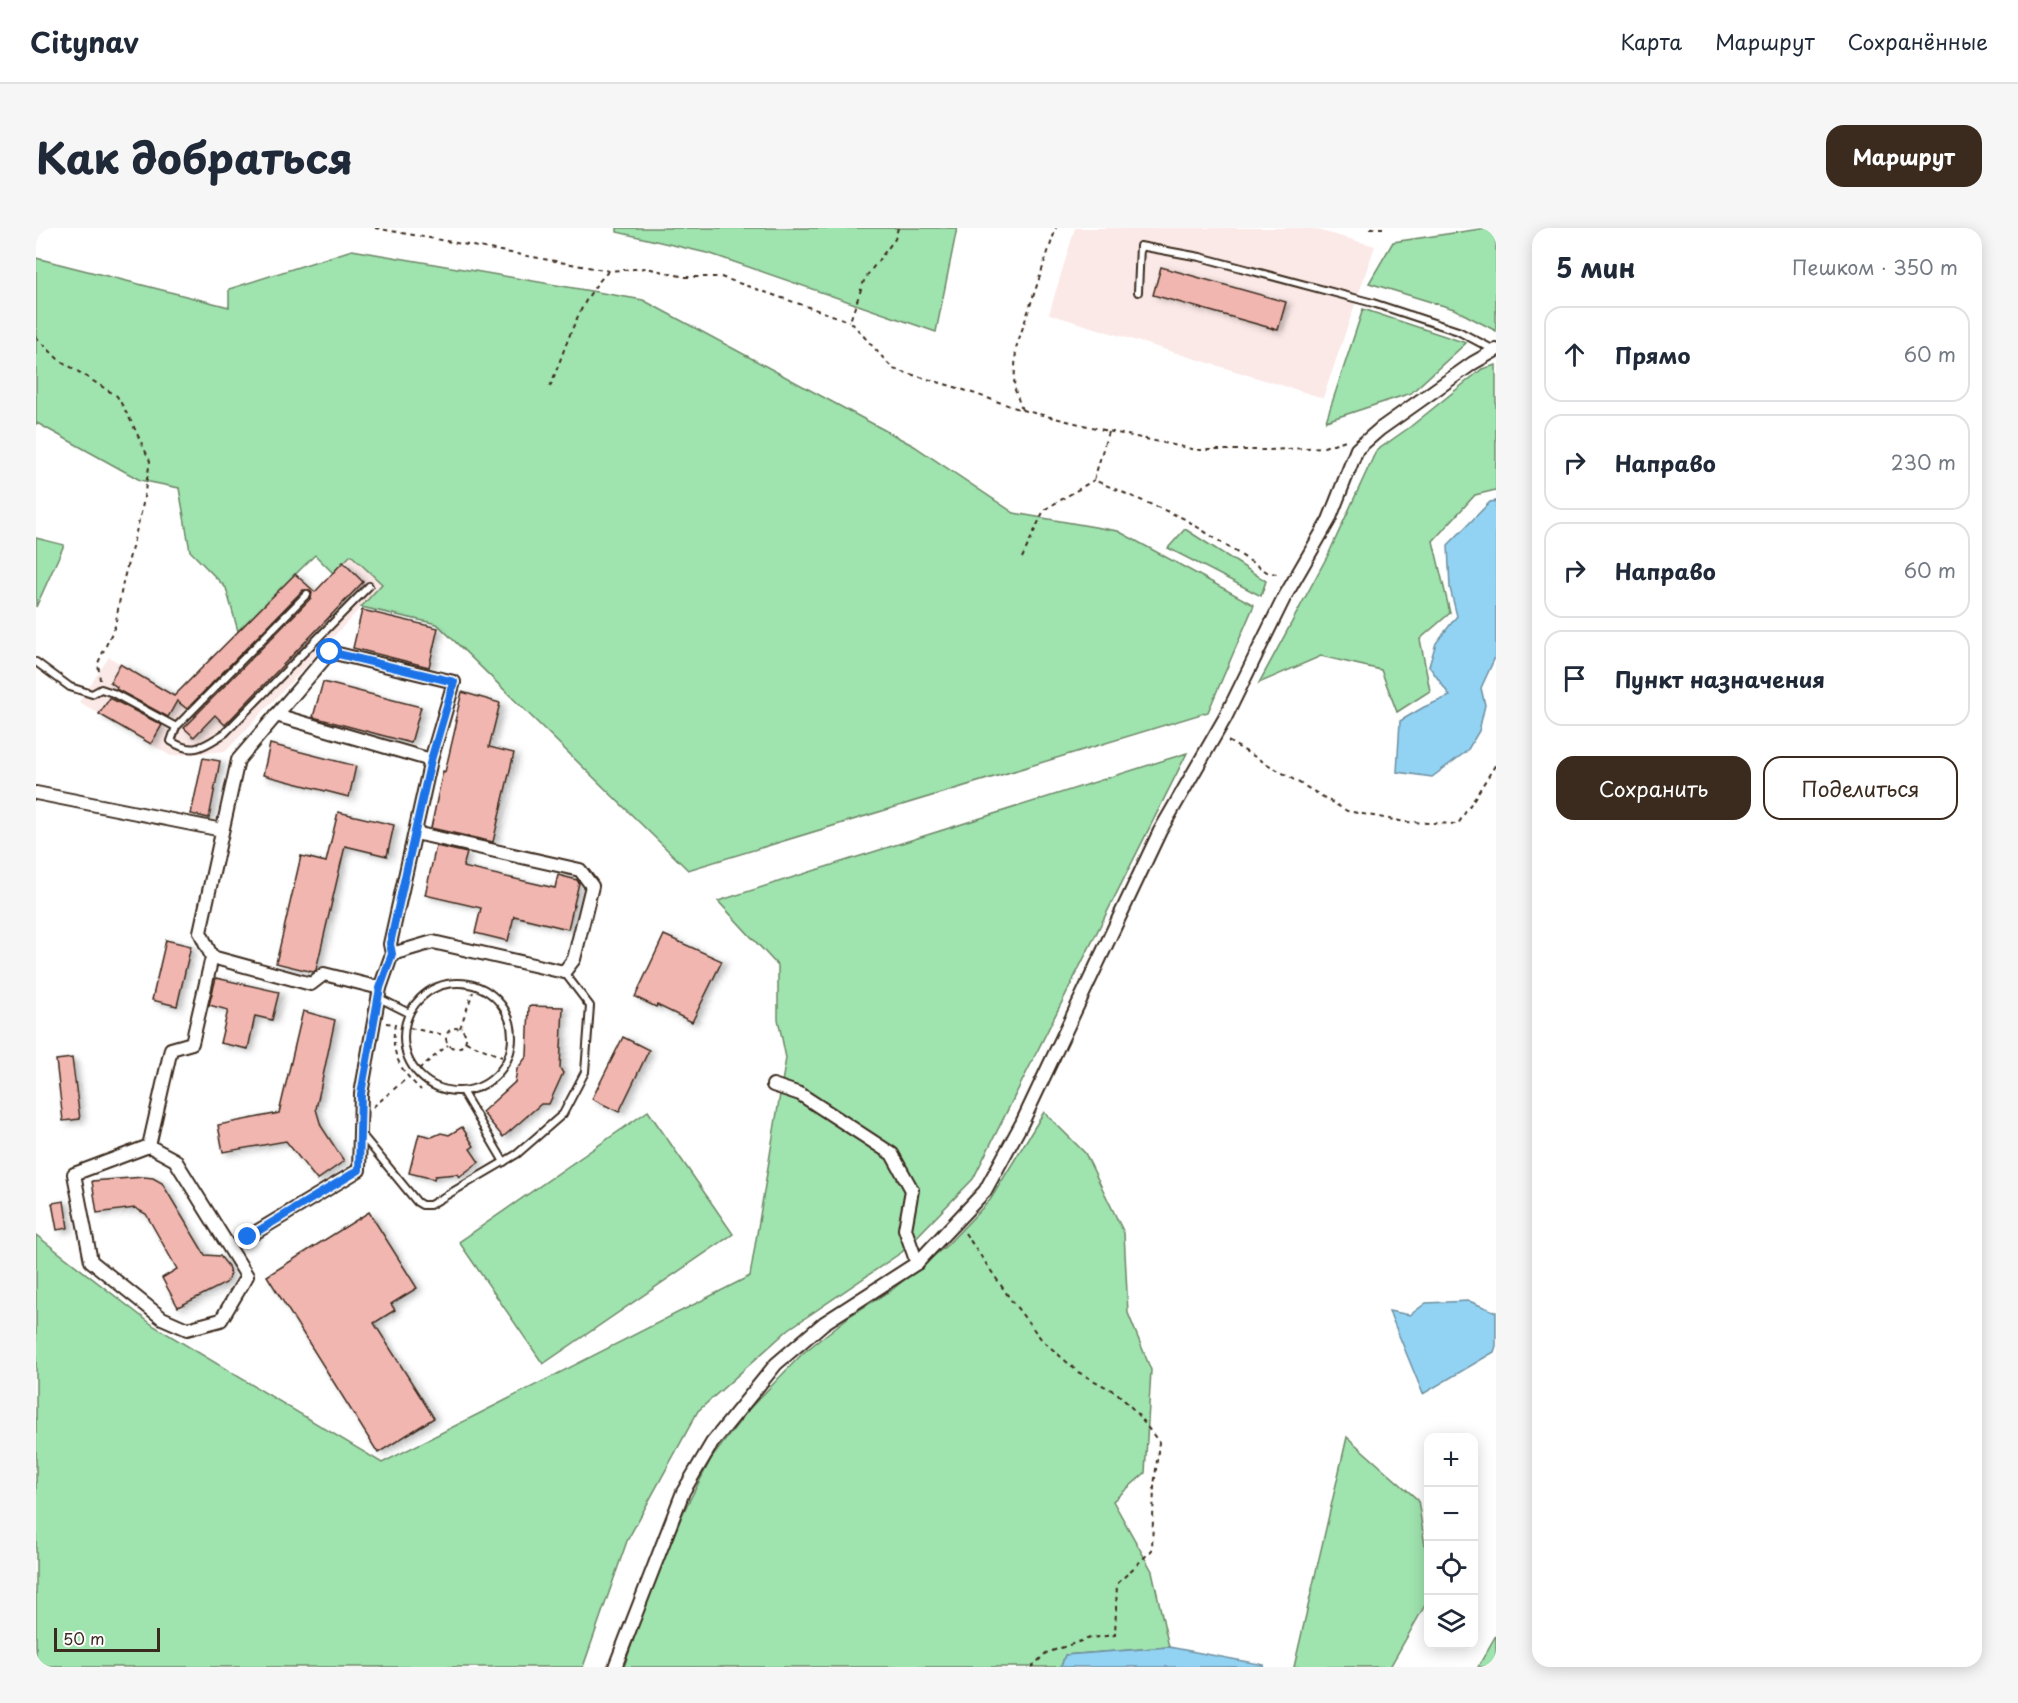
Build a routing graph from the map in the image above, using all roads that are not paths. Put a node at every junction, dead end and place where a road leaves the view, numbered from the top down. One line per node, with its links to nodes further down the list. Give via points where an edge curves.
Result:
1 (1138, 292): 2 (lane, via 1140,246 1200,257 1373,303 1458,332)
2 (1495, 350): 23 (street, via 1357,449 1329,520 1160,831 1023,1123 985,1191)
3 (369, 586): 7 (lane, via 225,733 201,748 183,748 171,741)
4 (307, 594): 7 (lane)
5 (36, 662): 7 (lane, via 70,687 92,694 101,689 113,693)
6 (276, 715): 8 (street); 8 (street, via 330,652 454,682); 10 (street, via 238,760)
7 (176, 727)
8 (431, 760): 11 (street)
9 (36, 793): 10 (street)
10 (222, 830): 13 (street, via 200,932)
11 (415, 833): 12 (street, via 390,944); 14 (street, via 580,870 592,886 574,959)
12 (392, 954): 14 (street, via 433,942); 15 (street)
13 (212, 957): 15 (street, via 310,984 324,974); 20 (street, via 192,1043 171,1049)
14 (564, 972): 21 (lane, via 590,1006 585,1071 563,1114)
15 (379, 993): 16 (lane); 19 (street, via 361,1094)
16 (409, 1013): 18 (lane, via 403,1043 416,1072 441,1089); 18 (lane, via 419,998 451,983 475,986 499,1002 512,1034 510,1052 503,1068 490,1081)
17 (773, 1085): 23 (street, via 800,1094 892,1155 912,1190 905,1229)
18 (462, 1091): 21 (lane)
19 (360, 1132): 21 (lane, via 422,1205 430,1205); 22 (street, via 359,1170)
20 (149, 1146): 20 (street, via 175,1160 247,1276 221,1320 187,1329 162,1318 91,1261 74,1174)
21 (504, 1162)
22 (248, 1237)
23 (917, 1263): 24 (street, via 824,1323 776,1364 711,1443 683,1492)
24 (615, 1667)

